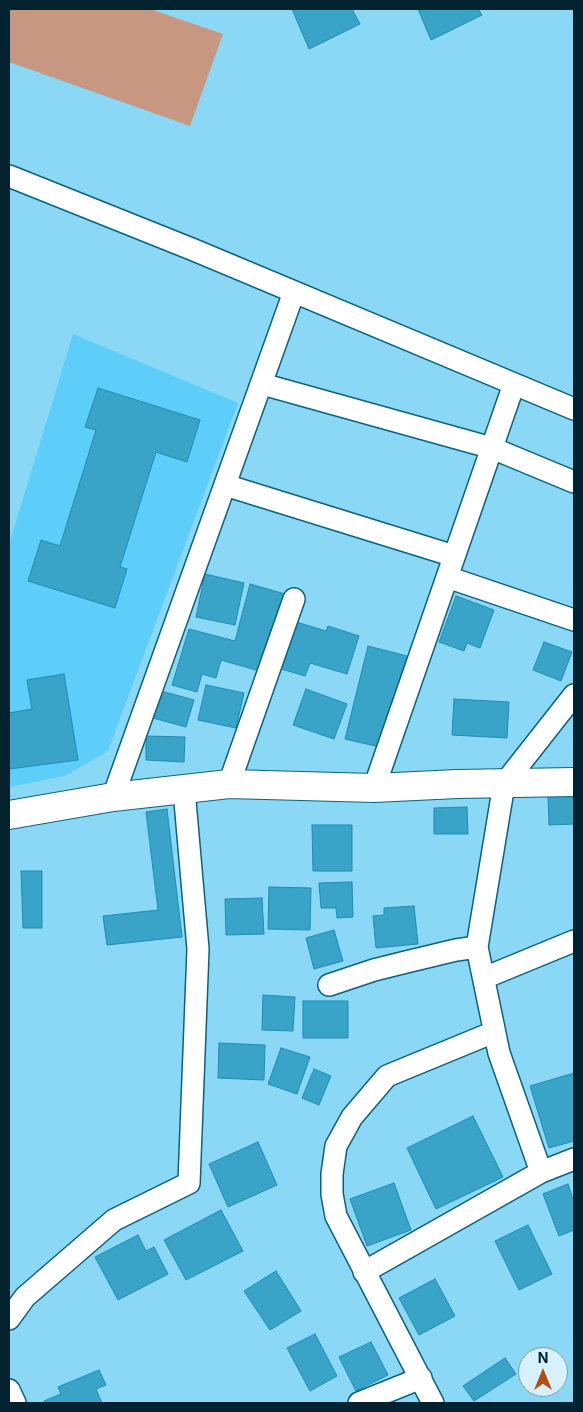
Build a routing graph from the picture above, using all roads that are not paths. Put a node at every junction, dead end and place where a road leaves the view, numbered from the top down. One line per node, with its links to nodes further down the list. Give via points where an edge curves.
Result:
1 (9, 176): 2 (street)
2 (294, 292): 3 (street); 4 (street)
3 (262, 384): 6 (street); 8 (street)
4 (514, 384): 5 (street); 6 (street)
5 (574, 409)
6 (492, 448): 7 (street); 9 (street)
7 (574, 482)
8 (225, 485): 9 (street); 19 (street)
9 (454, 556): 10 (street)
10 (447, 577): 12 (street); 17 (street)
11 (294, 600): 15 (street)
12 (574, 620)
13 (574, 695): 16 (street)
14 (574, 782): 16 (main road)
15 (229, 784): 17 (main road); 18 (main road)
16 (504, 784): 17 (main road); 22 (street)
17 (374, 788)
18 (184, 790): 19 (main road); 29 (street, via 198,949 190,1183 114,1220 25,1297)
19 (113, 797): 20 (main road)
20 (9, 815)
21 (574, 941): 23 (street)
22 (477, 947): 23 (street); 24 (street, via 398,964)
23 (484, 978): 25 (street)
24 (329, 986)
25 (494, 1032): 27 (street); 28 (street, via 387,1076 352,1117 336,1146 332,1194 336,1216)
26 (574, 1159): 27 (street)
27 (541, 1172): 28 (street)
28 (364, 1272): 30 (street)
29 (9, 1319)
30 (421, 1378): 33 (street); 34 (street)
31 (9, 1390): 32 (street)
32 (15, 1403)
33 (359, 1403)
34 (433, 1403)

